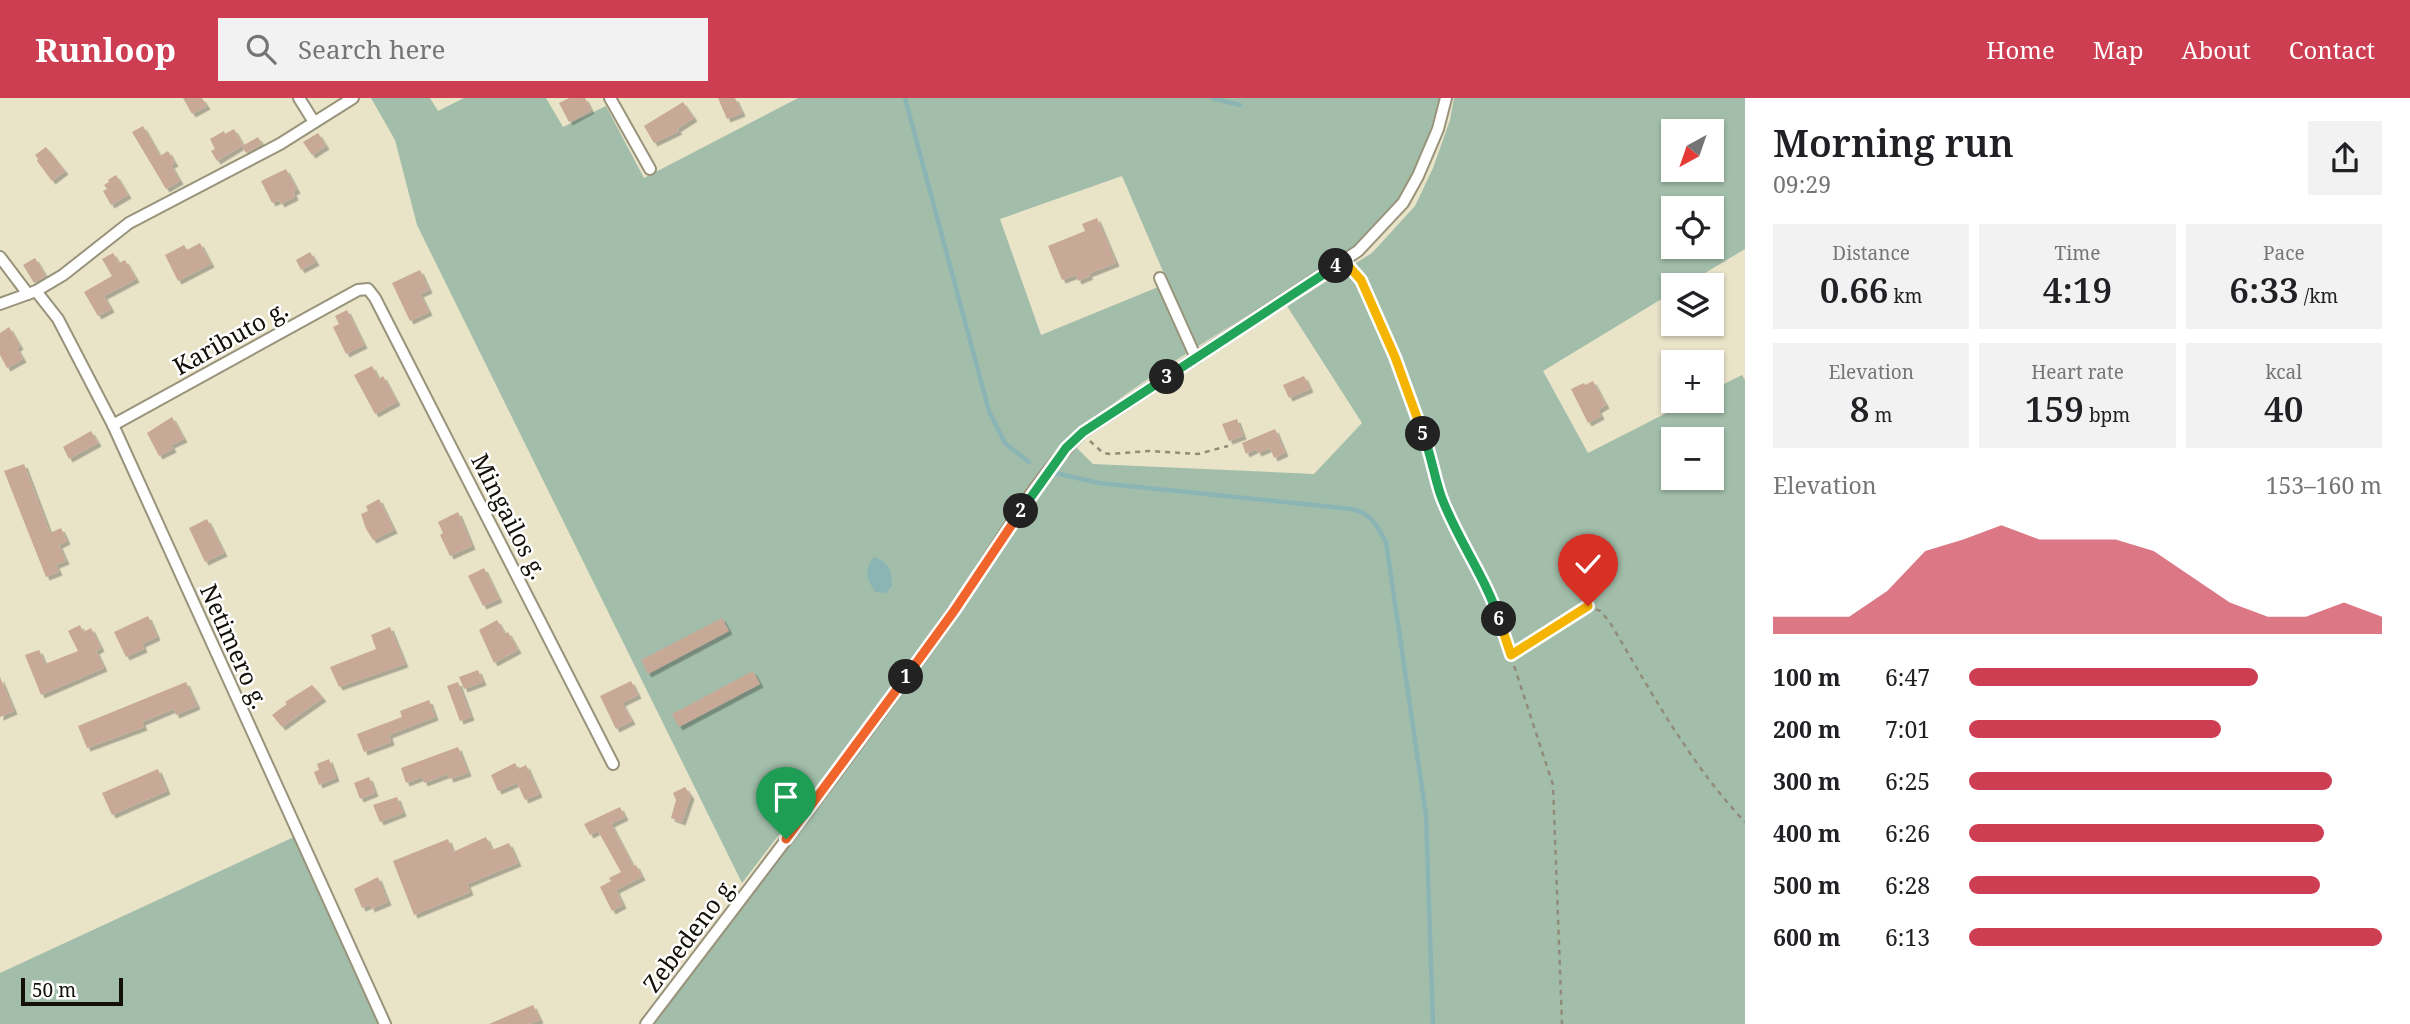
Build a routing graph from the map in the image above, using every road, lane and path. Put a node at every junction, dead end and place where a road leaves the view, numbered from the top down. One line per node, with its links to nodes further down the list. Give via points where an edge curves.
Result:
1 (299, 98): 5 (street)
2 (353, 98): 5 (street)
3 (610, 98): 6 (street)
4 (1446, 98): 8 (street, Zebedeno g., via 1438,129 1403,203)
5 (314, 122): 11 (street, via 130,223)
6 (650, 169)
7 (0, 257): 11 (street, Netimero g.)
8 (1344, 261): 13 (street, Zebedeno g.); 17 (path, via 1361,280 1395,357 1441,496 1491,595)
9 (1160, 278): 13 (street)
10 (368, 289): 14 (street, Kaributo g., via 358,290); 18 (street, Mingailos g.)
11 (32, 293): 12 (street); 14 (street, Netimero g., via 58,319)
12 (0, 304)
13 (1196, 358): 15 (street, Zebedeno g.)
14 (113, 425): 20 (street, Netimero g.)
15 (1083, 432): 16 (path, via 1098,450 1110,454 1198,454); 21 (street, Zebedeno g., via 1036,487 954,611)
16 (1228, 446)
17 (1511, 655): 19 (path, via 1579,610 1588,606 1600,611 1697,765); 22 (path, via 1553,785)
18 (613, 764)
19 (1745, 822)
20 (385, 1024)
21 (646, 1024)
22 (1562, 1024)

